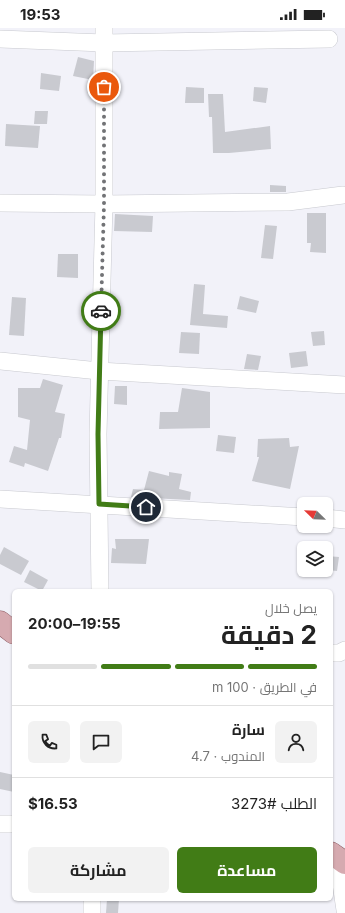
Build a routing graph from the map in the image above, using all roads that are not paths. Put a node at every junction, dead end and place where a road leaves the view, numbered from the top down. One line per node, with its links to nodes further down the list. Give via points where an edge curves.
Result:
1 (104, 35): 2 (street); 3 (street); 6 (street)
2 (0, 39)
3 (329, 39)
4 (343, 195): 6 (street, via 288,202)
5 (0, 202): 6 (street)
6 (104, 204): 8 (street)
7 (0, 362): 8 (street)
8 (100, 371): 9 (street); 11 (street)
9 (345, 384)
10 (0, 499): 11 (street)
11 (99, 504): 12 (street); 15 (street)
12 (297, 517)
13 (333, 519): 14 (street)
14 (345, 520)
15 (100, 589)
16 (0, 622): 17 (main road)
17 (12, 631)
18 (345, 650): 19 (street)
19 (333, 653)
20 (0, 824): 21 (street)
21 (12, 824)
22 (338, 858): 24 (street)
23 (92, 901): 25 (street)
24 (345, 910)
25 (92, 913)

